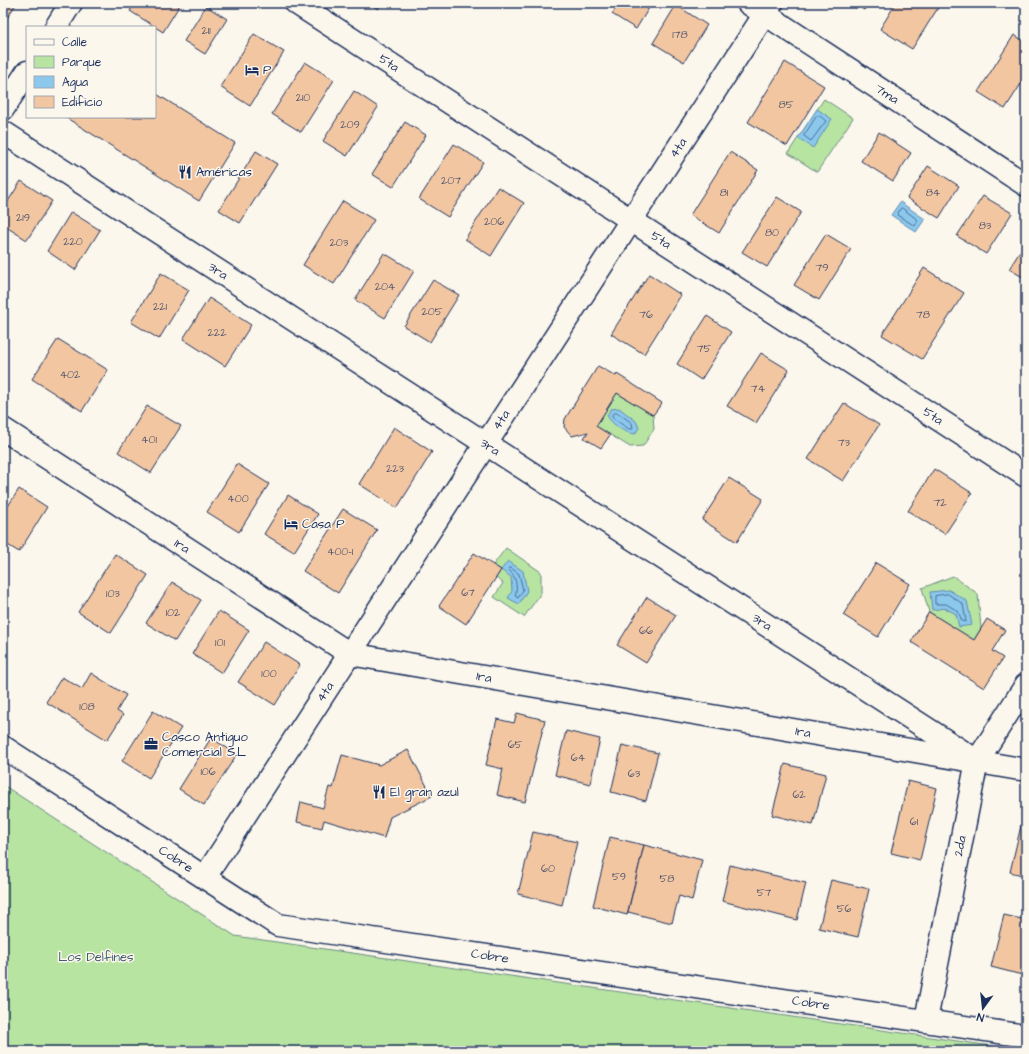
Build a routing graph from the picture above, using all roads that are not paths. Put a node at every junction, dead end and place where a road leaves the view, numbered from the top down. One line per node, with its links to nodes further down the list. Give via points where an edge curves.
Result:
1 (71, 3): 4 (street)
2 (296, 3): 9 (street, 5ta)
3 (761, 7): 8 (street, 7ma); 9 (street, 4ta)
4 (57, 26)
5 (26, 74): 6 (street)
6 (3, 109)
7 (3, 132): 11 (street, 3ra)
8 (1026, 185)
9 (631, 220): 11 (street, 4ta); 12 (street, 5ta)
10 (3, 429): 13 (street, 1ra)
11 (486, 444): 13 (street, 4ta); 16 (street, 3ra)
12 (1026, 476)
13 (350, 654): 16 (street, 1ra); 18 (street, 4ta)
14 (1026, 685): 16 (street, 2da)
15 (3, 747): 18 (street, Cobre)
16 (977, 761): 17 (street, 1ra); 19 (street, 2da)
17 (1026, 770)
18 (205, 877): 19 (street, Cobre, via 278,925)
19 (926, 1020): 20 (street, Cobre)
20 (1026, 1036)

